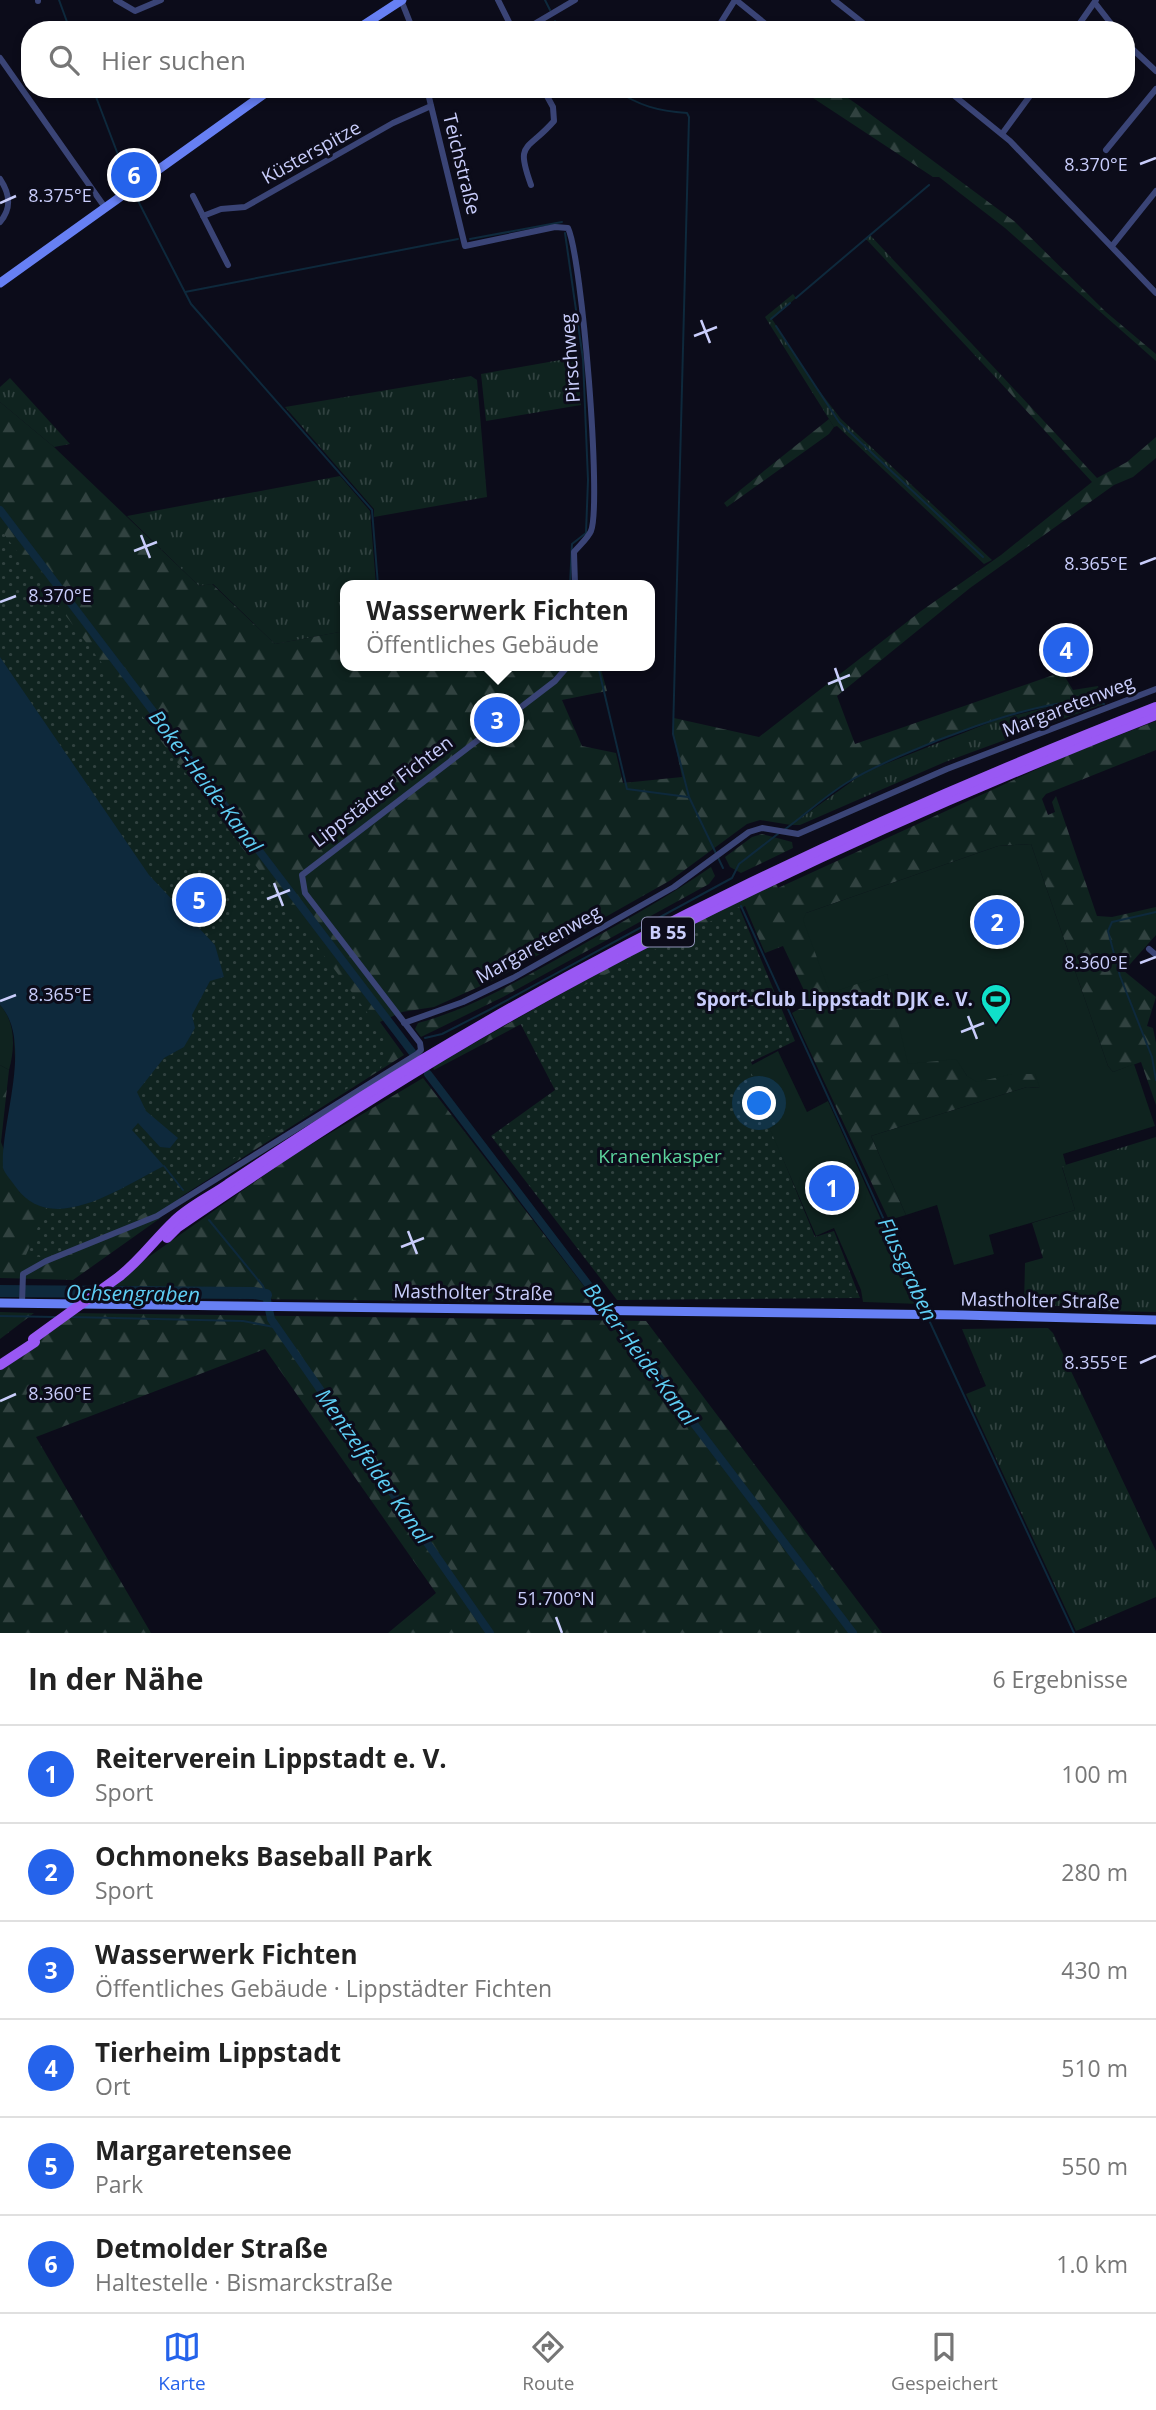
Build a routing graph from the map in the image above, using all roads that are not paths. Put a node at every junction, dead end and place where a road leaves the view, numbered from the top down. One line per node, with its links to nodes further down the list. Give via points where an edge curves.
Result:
1 (116, 0): 2 (street, via 135,10)
2 (161, 0)
3 (401, 0): 9 (street); 10 (street)
4 (498, 0): 11 (street)
5 (575, 0): 12 (street)
6 (735, 0): 13 (street); 14 (street)
7 (834, 0): 15 (street)
8 (1095, 1): 16 (street); 17 (street)
9 (370, 21)
10 (409, 21)
11 (510, 21)
12 (539, 21)
13 (722, 21)
14 (761, 21)
15 (861, 21)
16 (1081, 21)
17 (1109, 21)
18 (1135, 51): 20 (street)
19 (0, 58): 21 (street)
20 (1156, 71)
21 (21, 88)
22 (1156, 89): 31 (street)
23 (28, 98): 36 (street)
24 (258, 98): 36 (street)
25 (429, 98): 29 (street, Teichstraße)
26 (548, 98): 33 (street, via 556,115 554,121 524,151 522,159)
27 (957, 98): 30 (street)
28 (1028, 98): 30 (street)
29 (431, 106): 37 (street, Küsterspitze, via 245,206); 39 (street, Teichstraße)
30 (1002, 134): 40 (street)
31 (1106, 150)
32 (0, 179): 38 (street, via 9,203)
33 (531, 186)
34 (1156, 191): 40 (street)
35 (193, 197): 37 (street)
36 (104, 206): 43 (street)
37 (203, 216): 41 (street)
38 (0, 222)
39 (465, 246): 46 (street, Pirschweg, via 555,227 568,228 573,240 583,317 593,507 591,531 574,552)
40 (1112, 246): 44 (street)
41 (228, 265)
42 (1156, 278): 44 (street)
43 (0, 283)
44 (1150, 285): 45 (street)
45 (1156, 293)
46 (575, 580)
47 (564, 671): 53 (street, Lippstädter Fichten, via 308,868 300,880 305,893)
48 (1156, 690): 53 (street, Margaretenweg, via 947,769 798,834 762,828 749,832 674,887 513,978)
49 (1156, 707): 54 (main road, B 55, via 909,807 718,897 579,970 301,1135 174,1220)
50 (1156, 715): 54 (main road, B 55, via 913,814 744,893 583,976 287,1153 178,1227)
51 (1149, 949): 52 (street)
52 (1156, 955)
53 (404, 1023): 55 (street, via 420,1043 417,1054 157,1216 23,1274)
54 (121, 1277): 58 (main road, B 55, bridge)
55 (22, 1301): 56 (street, Mastholter Straße); 57 (street, Mastholter Straße)
56 (0, 1303)
57 (1156, 1320)
58 (34, 1341): 59 (main road, B 55); 60 (main road, B 55)
59 (0, 1359)
60 (0, 1364)

